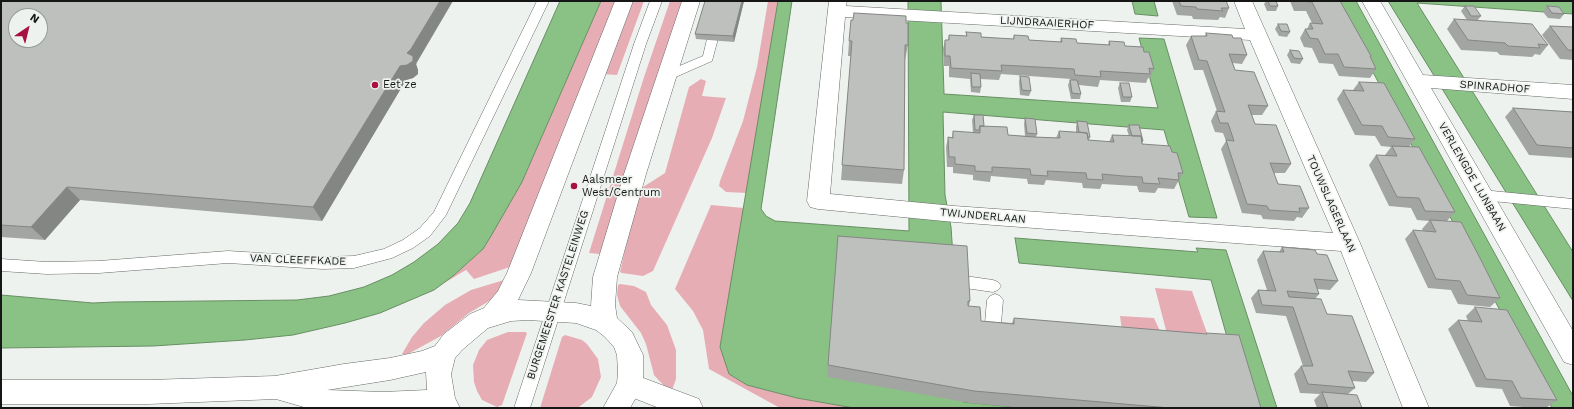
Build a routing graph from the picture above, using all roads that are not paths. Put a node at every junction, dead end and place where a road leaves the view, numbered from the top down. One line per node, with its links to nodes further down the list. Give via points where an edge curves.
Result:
1 (543, 1): 16 (lane, VAN CLEEFFKADE, via 439,215 425,232 408,244 387,254 354,262 323,263 228,257 99,267 47,268)
2 (624, 1): 19 (street, via 519,272 507,298)
3 (656, 1): 18 (lane, BURGEMEESTER KASTELEINWEG)
4 (691, 1): 10 (street)
5 (722, 1): 10 (lane, via 708,58)
6 (1243, 1): 9 (street, TOUWSLAGERLAAN)
7 (1371, 1): 11 (street, VERLENGDE LIJNBAAN)
8 (837, 6): 9 (street, LIJNDRAAIERHOF, via 907,16); 15 (street, TWIJNDERLAAN, via 818,201 954,214)
9 (1257, 35): 15 (street, TOUWSLAGERLAAN)
10 (667, 76): 20 (street, via 635,174 606,277 603,305)
11 (1425, 81): 12 (street, SPINRADHOF); 13 (street, VERLENGDE LIJNBAAN)
12 (1573, 92)
13 (1482, 195): 14 (lane); 23 (street, VERLENGDE LIJNBAAN)
14 (1573, 204)
15 (1348, 243): 31 (street, TOUWSLAGERLAAN)
16 (1, 265)
17 (965, 282): 21 (lane, via 994,293)
18 (553, 311): 19 (street, via 511,311); 20 (street, via 576,313); 28 (lane, BURGEMEESTER KASTELEINWEG)
19 (493, 315): 22 (street, via 466,330)
20 (605, 323): 24 (street, via 623,340 630,355)
21 (992, 335)
22 (444, 354): 25 (street, via 423,362 390,369); 27 (street, via 438,374)
23 (1573, 354)
24 (630, 385): 29 (street); 30 (street)
25 (274, 388): 26 (street, via 148,392); 27 (street, via 332,403 418,402)
26 (1, 392)
27 (445, 406)
28 (522, 408)
29 (616, 408)
30 (690, 408)
31 (1416, 408)

